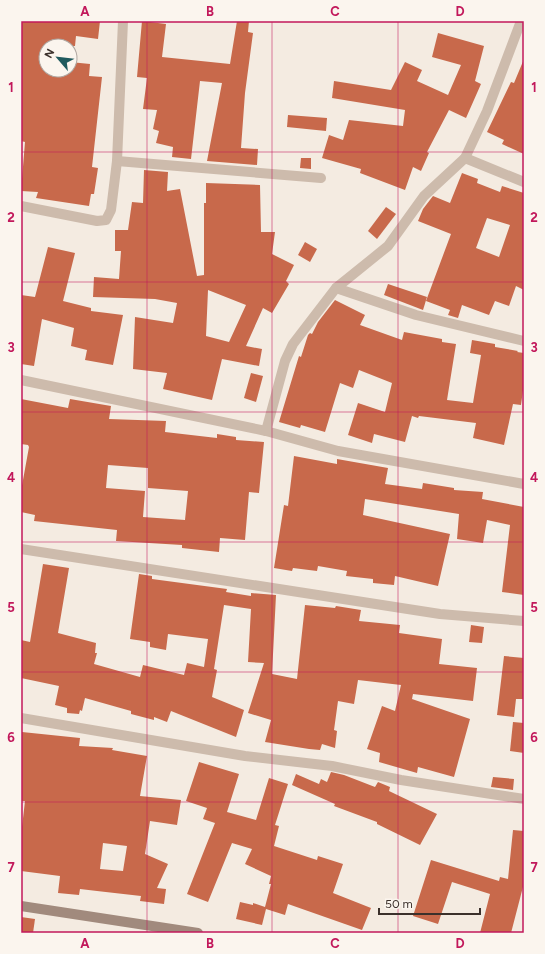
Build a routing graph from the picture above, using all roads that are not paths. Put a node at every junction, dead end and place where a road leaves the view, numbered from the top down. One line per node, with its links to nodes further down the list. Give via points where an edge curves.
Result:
1 (123, 21): 4 (street)
2 (521, 21): 3 (street, via 487,111)
3 (465, 158): 6 (street); 8 (street, via 424,196 388,246)
4 (117, 161): 5 (street); 7 (street, via 111,210 106,220 97,221)
5 (321, 178)
6 (524, 182)
7 (21, 206)
8 (336, 288): 9 (street, via 416,315); 11 (street, via 293,344 285,361)
9 (524, 341)
10 (21, 380): 11 (street)
11 (266, 431): 12 (street, via 338,451)
12 (524, 484)
13 (21, 549): 14 (street, via 440,614)
14 (524, 621)
15 (21, 718): 16 (street, via 245,756 332,766 401,780)
16 (524, 799)
17 (21, 906): 18 (street)
18 (198, 933)

